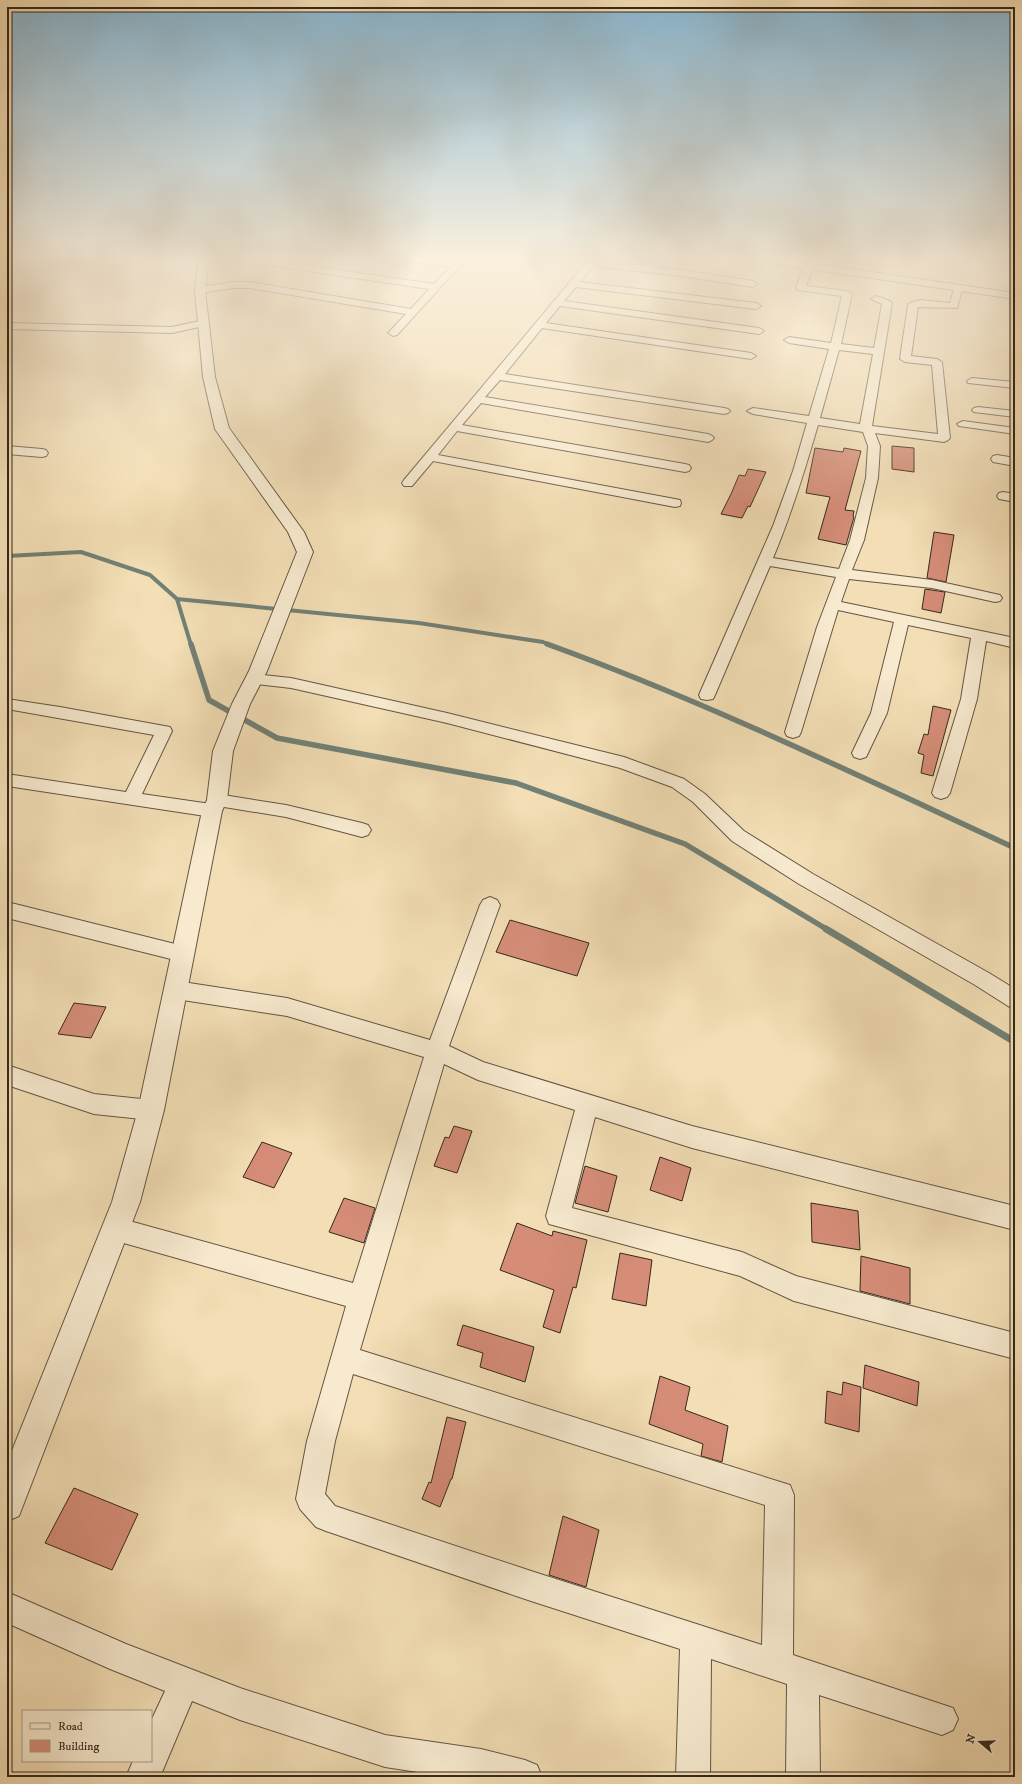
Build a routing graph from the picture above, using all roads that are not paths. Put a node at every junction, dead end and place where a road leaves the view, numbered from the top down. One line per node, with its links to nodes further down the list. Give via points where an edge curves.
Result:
1 (206, 340): 40 (street, via 209,377 222,429 296,532 305,552)
2 (527, 340): 11 (street)
3 (644, 340): 10 (street)
4 (792, 340): 8 (street)
5 (837, 340): 8 (street)
6 (880, 340): 9 (street)
7 (908, 340): 22 (street, via 905,359 937,362 944,438)
8 (836, 347): 9 (street); 19 (street)
9 (878, 352): 22 (street)
10 (751, 356)
11 (498, 376): 14 (street); 16 (street)
12 (972, 380): 13 (street)
13 (1015, 386)
14 (478, 399): 21 (street); 24 (street)
15 (978, 410): 18 (street)
16 (724, 411)
17 (752, 411): 19 (street)
18 (1015, 414)
19 (814, 420): 22 (street); 33 (street, via 780,526)
20 (963, 424): 23 (street)
21 (455, 427): 27 (street); 30 (street)
22 (867, 429): 34 (street, via 874,446 872,478 857,540)
23 (1015, 431)
24 (708, 438)
25 (7, 450): 26 (street)
26 (42, 453)
27 (430, 456): 31 (street); 32 (street)
28 (997, 459): 29 (street)
29 (1015, 462)
30 (685, 468)
31 (408, 483)
32 (675, 503)
33 (764, 561): 34 (street); 41 (street)
34 (844, 574): 35 (street, via 932,584); 36 (street)
35 (995, 598)
36 (832, 604): 37 (street); 43 (street)
37 (902, 619): 38 (street); 44 (street, via 879,713)
38 (980, 636): 39 (street); 46 (street, via 969,699)
39 (1015, 643)
40 (254, 679): 48 (street, via 241,704 223,751); 54 (street, via 290,683 447,718 624,763 678,783 699,798 738,836 806,879)
41 (706, 695)
42 (7, 704): 47 (street, via 164,732)
43 (793, 732)
44 (860, 754)
45 (7, 780): 47 (street)
46 (941, 793)
47 (131, 799): 48 (street)
48 (214, 805): 49 (street, via 286,811); 52 (street)
49 (362, 830)
50 (490, 905): 55 (street)
51 (7, 910): 52 (street)
52 (183, 954): 53 (street)
53 (176, 990): 55 (street, via 286,1007); 58 (street)
54 (1015, 1000)
55 (437, 1051): 57 (street, via 478,1070); 61 (street)
56 (7, 1075): 58 (street, via 94,1104)
57 (587, 1106): 59 (street, via 692,1137); 62 (street, via 558,1216 742,1264 794,1288)
58 (151, 1110): 60 (street, via 126,1202)
59 (1015, 1218)
60 (115, 1229): 61 (street); 64 (street)
61 (361, 1298): 63 (street)
62 (1015, 1346)
63 (344, 1358): 66 (street, via 321,1441 310,1499 326,1517); 67 (street, via 780,1495)
64 (7, 1504)
65 (7, 1608): 68 (street)
66 (696, 1639): 67 (street); 74 (street)
67 (790, 1670): 69 (street); 75 (street)
68 (184, 1683): 70 (street); 73 (street, via 385,1751 480,1765)
69 (942, 1719)
70 (152, 1758)
71 (150, 1762): 72 (street)
72 (143, 1777)
73 (525, 1777)
74 (693, 1777)
75 (803, 1777)

